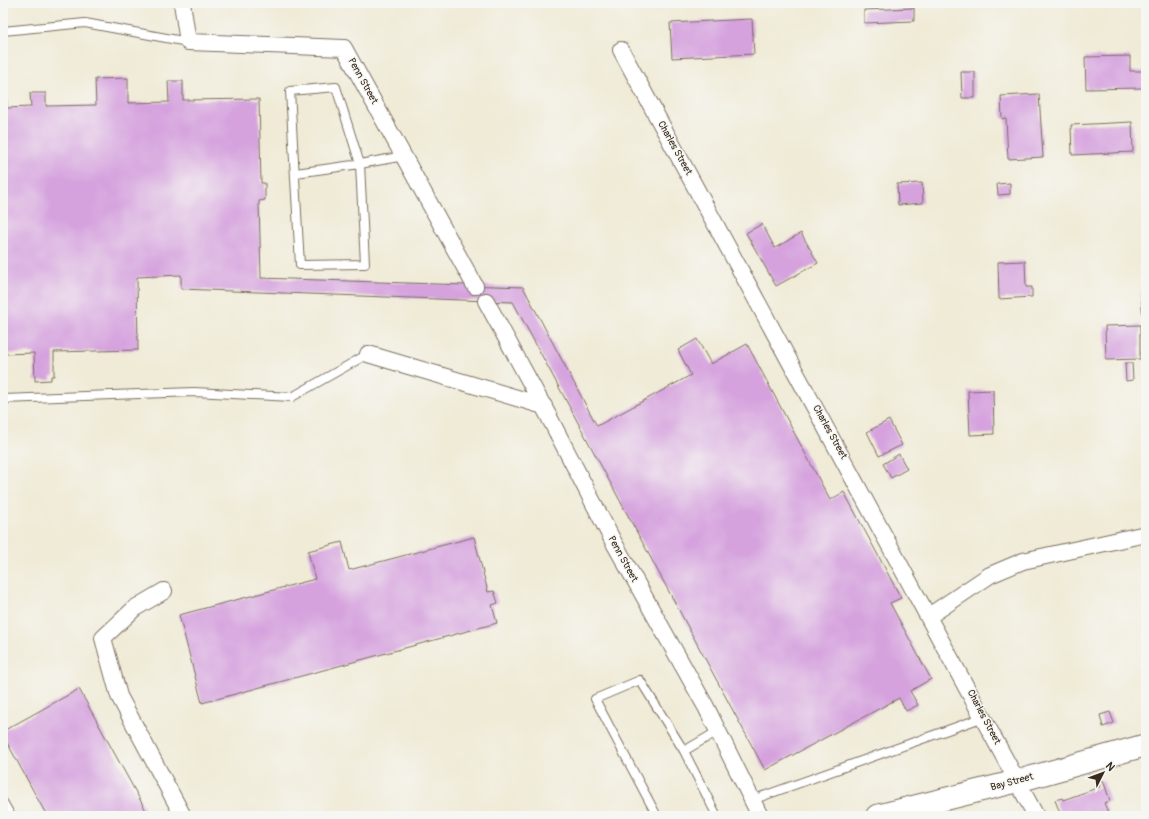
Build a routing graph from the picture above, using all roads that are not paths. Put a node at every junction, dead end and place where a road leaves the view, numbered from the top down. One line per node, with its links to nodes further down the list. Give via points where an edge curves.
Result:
1 (182, 3): 3 (street)
2 (3, 31): 3 (lane, via 85,23)
3 (188, 42): 5 (street, Penn Street, via 344,48)
4 (621, 50): 15 (street, Charles Street)
5 (404, 156): 6 (lane); 8 (street, Penn Street)
6 (360, 164): 7 (lane); 7 (lane, via 336,87 290,91); 7 (lane, via 365,264 300,265)
7 (296, 173)
8 (475, 286)
9 (486, 301): 12 (street, Penn Street)
10 (368, 354): 11 (lane, via 292,398 194,392); 12 (street)
11 (3, 399)
12 (544, 406): 17 (street, Penn Street, via 613,541)
13 (1146, 534): 15 (street, via 1023,561 990,575)
14 (164, 591): 24 (street, via 135,608 103,638 118,696)
15 (929, 616): 16 (street, Charles Street)
16 (984, 717): 20 (street, Charles Street); 21 (lane)
17 (718, 731): 19 (lane); 21 (street, Penn Street)
18 (1146, 745): 20 (main road, Bay Street)
19 (684, 751): 25 (lane, via 640,680 595,699); 26 (lane)
20 (1018, 781): 28 (main road, Bay Street); 29 (street, Charles Street)
21 (752, 800): 27 (street, Penn Street)
22 (3, 802): 23 (lane)
23 (11, 816)
24 (183, 816)
25 (657, 816)
26 (717, 816)
27 (760, 816)
28 (877, 816)
29 (1036, 816)

